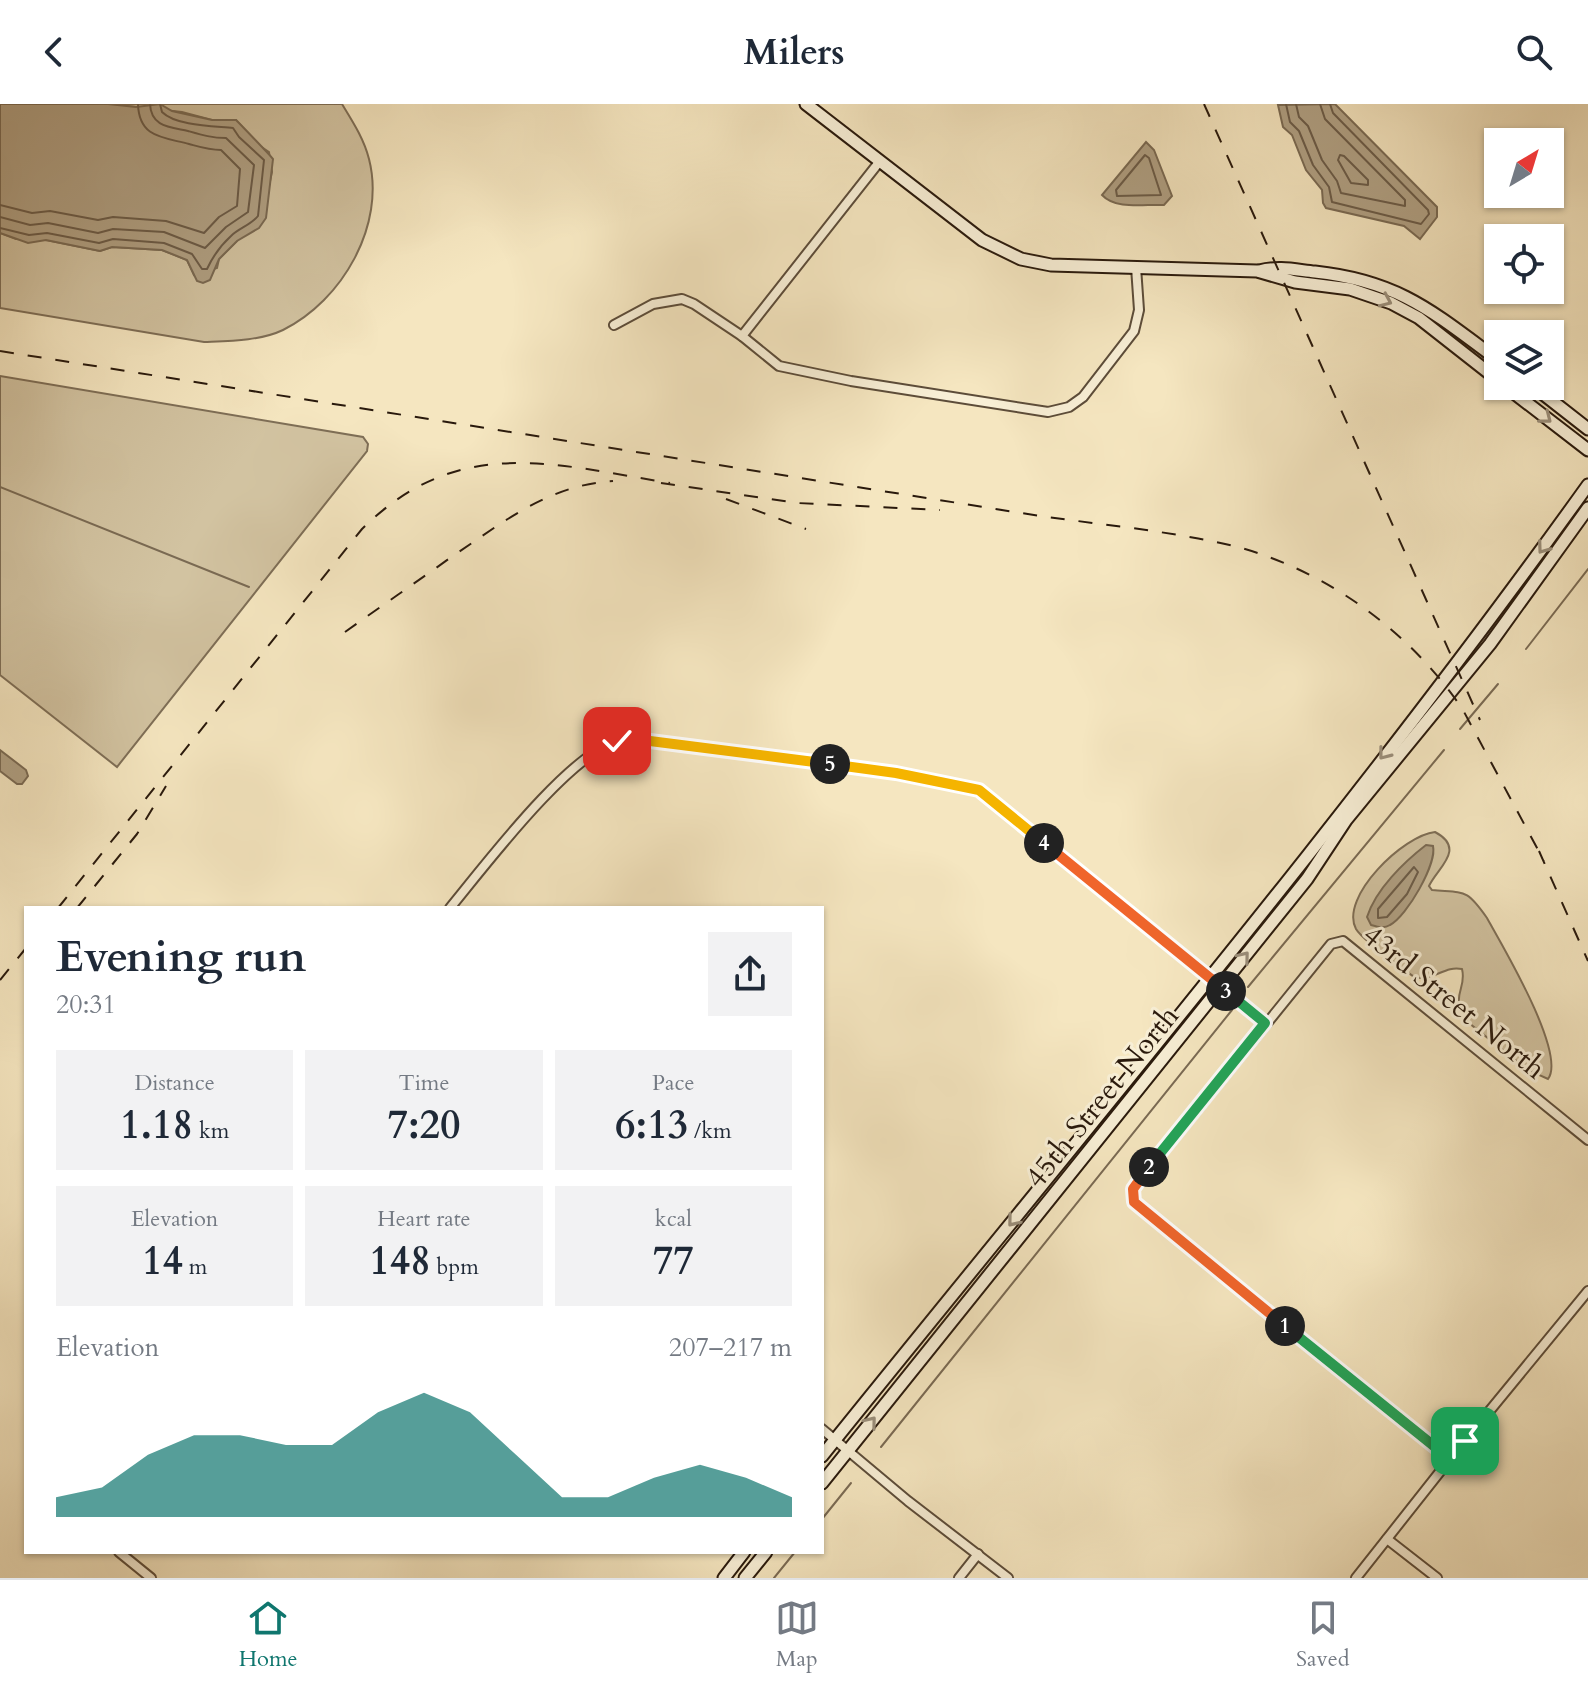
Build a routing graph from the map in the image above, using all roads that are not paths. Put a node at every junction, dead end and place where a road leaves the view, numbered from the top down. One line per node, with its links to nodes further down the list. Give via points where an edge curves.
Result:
1 (806, 104): 2 (main road)
2 (880, 161): 3 (main road, via 1005,254 1051,265); 6 (street)
3 (1136, 267): 4 (main road); 6 (street, via 1139,310 1134,331 1083,397 1048,412 779,366)
4 (1257, 271): 7 (main road, via 1276,267 1389,287); 8 (main road, one-way to 8, via 1350,289 1391,303 1432,326)
5 (614, 325): 6 (street, via 653,304 682,299)
6 (742, 336)
7 (1484, 350)
8 (1484, 369)
9 (1523, 400): 12 (main road, one-way to 12)
10 (1551, 400): 11 (main road)
11 (1588, 429)
12 (1588, 450)
13 (1588, 485): 16 (main road, 45th Street North, one-way to 16, via 1485,628)
14 (1588, 508): 17 (main road, 45th Street North, one-way to 14, via 1307,879 1346,820 1490,644)
15 (452, 906): 16 (street, via 535,805 589,756 617,741 650,741 979,790)
16 (1211, 979): 17 (street); 22 (main road, 45th Street North, one-way to 22)
17 (1221, 987): 18 (street); 23 (main road, 45th Street North, one-way to 17)
18 (1265, 1023): 19 (street, 43rd Street North, via 1331,944 1343,941); 25 (street, via 1133,1189 1134,1202)
19 (1588, 1140)
20 (1588, 1291): 25 (street)
21 (824, 1431): 22 (street)
22 (835, 1440): 23 (street); 24 (main road, 45th Street North)
23 (848, 1451): 26 (main road, 45th Street North); 31 (street)
24 (824, 1454)
25 (1450, 1459): 27 (street)
26 (824, 1481)
27 (1387, 1539): 37 (street); 38 (street)
28 (121, 1554): 32 (street)
29 (742, 1554): 33 (main road)
30 (764, 1554): 34 (main road)
31 (978, 1554): 35 (street); 36 (street)
32 (151, 1578)
33 (724, 1578)
34 (745, 1578)
35 (959, 1578)
36 (1008, 1578)
37 (1356, 1578)
38 (1437, 1578)

